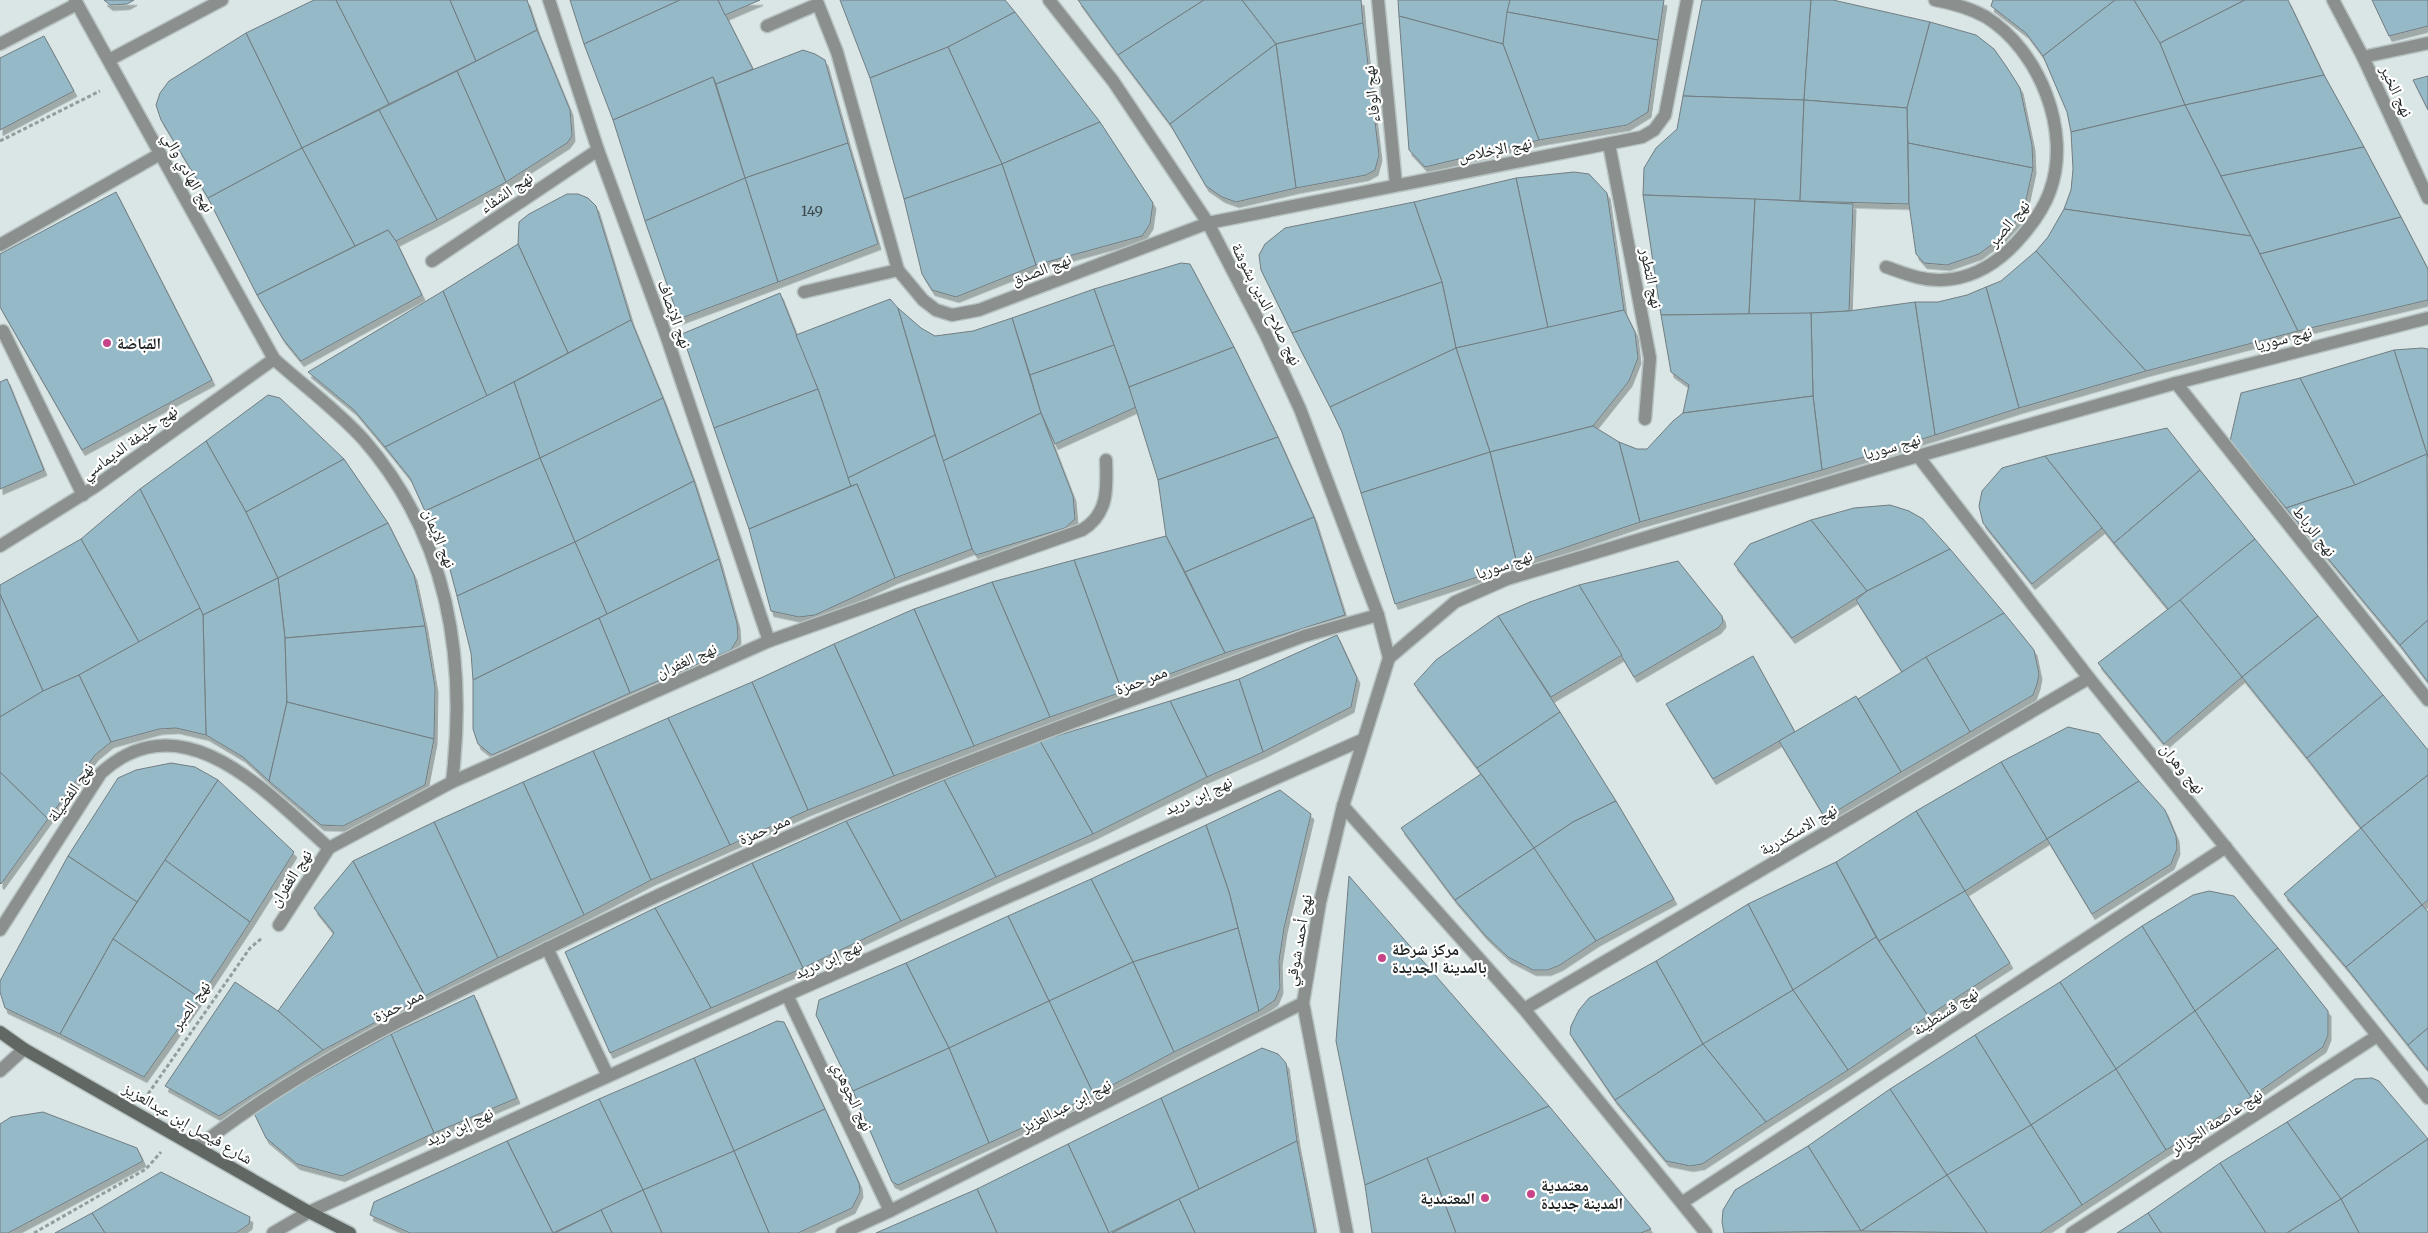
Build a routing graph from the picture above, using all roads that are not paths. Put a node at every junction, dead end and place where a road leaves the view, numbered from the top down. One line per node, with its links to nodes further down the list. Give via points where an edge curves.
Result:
1 (222, 0): 13 (street)
2 (549, 0): 15 (street, نهج الإنصاف)
3 (1049, 0): 19 (street, نهج صلاح الدين بشوشة, via 1113,81)
4 (1378, 0): 17 (street, نهج الوفاء)
5 (1687, 0): 14 (street, نهج الإخلاص, via 1665,115 1648,134)
6 (1935, 0): 22 (street, نهج الصبر, via 1985,17 2015,42 2028,59 2041,82 2055,124 2054,176 2042,209 2014,246 1995,264 1958,279 1940,280 1923,279)
7 (2333, 0): 12 (street, نهج الخير)
8 (76, 2): 10 (street); 13 (street, نهج الهادي والي)
9 (767, 26): 23 (street, نهج الصدق, via 818,4 837,52)
10 (0, 44)
11 (2428, 44): 12 (street)
12 (2363, 57): 18 (street, نهج الخير)
13 (109, 60): 16 (street, نهج الهادي والي)
14 (1610, 144): 17 (street, نهج الإخلاص); 29 (street, نهج التطور, via 1650,358)
15 (598, 150): 21 (street, نهج الشفاء); 35 (street, نهج الإنصاف, via 669,344)
16 (160, 154): 20 (street); 27 (street, نهج الهادي والي)
17 (1396, 185): 19 (street, نهج الإخلاص)
18 (2428, 198)
19 (1208, 223): 23 (street, نهج الصدق, via 962,314 943,313 928,305); 34 (street, نهج صلاح الدين بشوشة, via 1266,335 1300,410)
20 (0, 245)
21 (432, 261)
22 (1886, 267)
23 (898, 270): 24 (street)
24 (804, 292)
25 (2428, 318): 28 (street, نهج سوريا)
26 (3, 331): 32 (street)
27 (274, 359): 32 (street, نهج خليفة الديماسي); 40 (street, نهج الإيمان, via 364,440 398,487 425,537 438,569 451,632 457,716)
28 (2176, 383): 30 (street, نهج سوريا); 38 (street, نهج الرباط)
29 (1645, 418)
30 (1918, 456): 36 (street, نهج سوريا, via 1508,578 1455,602); 37 (street, نهج وهران)
31 (1106, 460): 35 (street, نهج الغفران, via 1107,494 1104,504 1094,520 1082,530)
32 (83, 494): 33 (street, نهج خليفة الديماسي)
33 (0, 546)
34 (1378, 615): 36 (street, نهج صلاح الدين بشوشة); 46 (street, ممر حمزة, via 1304,636 876,799 674,886)
35 (769, 641): 40 (street, نهج الغفران)
36 (1389, 658): 39 (street, نهج أحمد شوقي)
37 (2089, 678): 42 (street, نهج وهران); 49 (street, نهج الاسكندرية)
38 (2428, 700)
39 (1362, 740): 41 (street, نهج أحمد شوقي); 47 (street, نهج إبن دريد)
40 (452, 782): 43 (street, نهج الغفران)
41 (1343, 806): 48 (street, نهج أحمد شوقي, via 1320,902); 49 (street)
42 (2226, 847): 51 (street, نهج وهران); 57 (street, نهج قسنطينة)
43 (329, 848): 44 (street, نهج الغفران); 45 (street, نهج الفضيلة, via 259,786 218,758 192,748 174,746 136,750 116,758 101,773)
44 (279, 925)
45 (0, 930)
46 (547, 948): 54 (street); 56 (street, ممر حمزة, via 325,1062 248,1109)
47 (788, 995): 54 (street, نهج إبن دريد); 59 (street, نهج الجوهري)
48 (1303, 1003): 59 (street, نهج إبن عبدالعزيز); 63 (street, نهج أحمد شوقي)
49 (1524, 1009): 57 (street)
50 (3, 1036): 52 (main road, شارع فيصل إبن عبدالعزيز)
51 (2377, 1036): 55 (street, نهج وهران); 65 (street, نهج عاصمة الجزائر)
52 (24, 1049): 53 (street); 56 (main road, شارع فيصل إبن عبدالعزيز)
53 (0, 1070)
54 (608, 1076): 58 (street, نهج إبن دريد)
55 (2428, 1098)
56 (198, 1147): 58 (main road, شارع فيصل إبن عبدالعزيز)
57 (1683, 1202): 64 (street)
58 (309, 1212): 60 (street, نهج إبن دريد); 61 (main road, شارع فيصل إبن عبدالعزيز)
59 (890, 1212): 62 (street, نهج إبن عبدالعزيز)
60 (273, 1233)
61 (350, 1233)
62 (842, 1233)
63 (1347, 1233)
64 (1706, 1233)
65 (2072, 1233)

